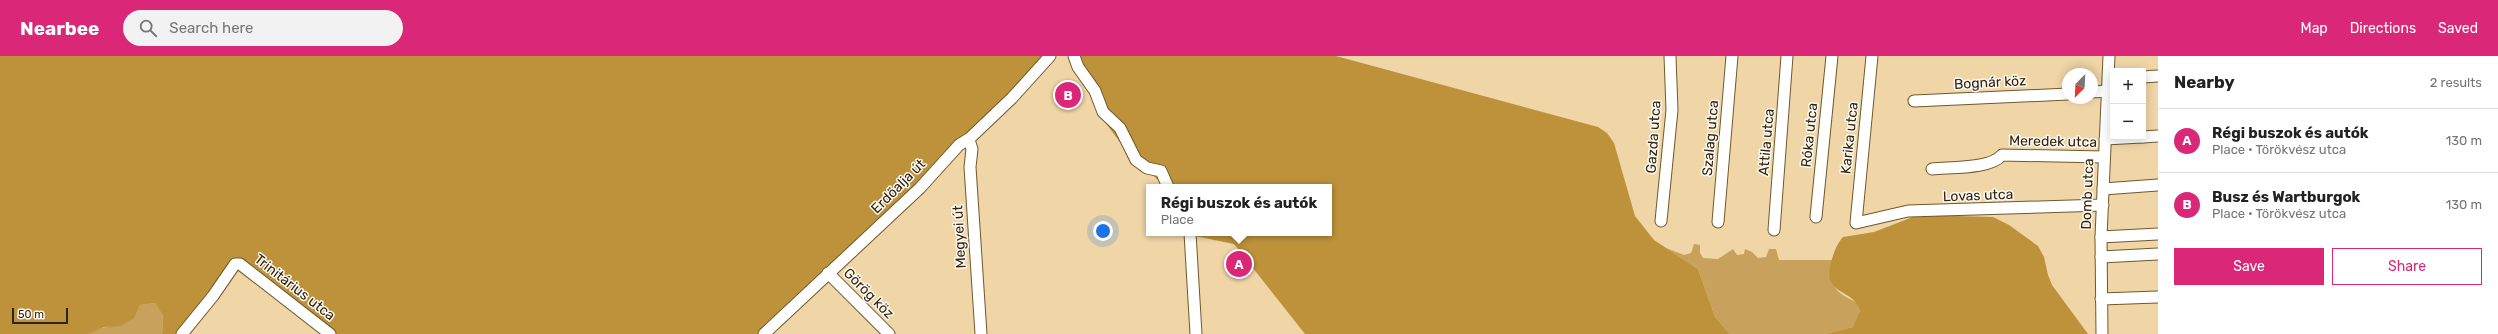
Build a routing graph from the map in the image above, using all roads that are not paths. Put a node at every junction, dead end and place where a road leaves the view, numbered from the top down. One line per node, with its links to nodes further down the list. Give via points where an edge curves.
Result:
1 (1050, 56): 21 (street, Erdőalja út)
2 (1074, 56): 24 (street, via 1078,67 1095,91 1103,112 1122,131 1136,160 1147,168 1161,171)
3 (1670, 56): 29 (street, Gazda utca, via 1672,110)
4 (1732, 56): 30 (street, Szalag utca)
5 (1788, 56): 32 (street, Attila utca)
6 (1832, 56): 28 (street, Róka utca)
7 (1872, 56): 31 (street, Karika utca)
8 (2109, 56): 9 (street, Domb utca)
9 (2110, 68)
10 (2158, 76): 11 (street)
11 (2146, 77)
12 (2110, 82): 13 (street, Domb utca)
13 (2108, 91): 14 (street); 19 (street, Domb utca)
14 (2098, 92)
15 (2062, 94): 16 (street, Bognár köz)
16 (1914, 101)
17 (2158, 136): 18 (street)
18 (2146, 137)
19 (2105, 139): 20 (street); 22 (street, Domb utca)
20 (2110, 139)
21 (969, 140): 38 (street, Erdőalja út, via 959,145 920,188); 45 (street, Megyei út, via 972,149 970,167)
22 (2104, 157): 23 (street, Meredek utca, via 2002,154 1998,159 1986,164); 26 (street, Domb utca)
23 (1932, 169)
24 (1167, 184)
25 (2158, 185): 26 (street)
26 (2103, 189): 27 (street, Domb utca)
27 (2103, 204): 31 (street, Lovas utca, via 1908,211); 35 (street, Domb utca)
28 (1816, 216)
29 (1661, 221)
30 (1718, 222)
31 (1856, 223)
32 (1774, 230)
33 (2158, 234): 35 (street)
34 (1190, 236): 46 (street)
35 (2101, 237): 37 (street, Domb utca)
36 (2158, 254): 37 (street)
37 (2101, 257): 40 (street, Domb utca)
38 (828, 273): 43 (street, Erdőalja út); 44 (street, Görög köz)
39 (2158, 297): 40 (street)
40 (2101, 299): 47 (street, Domb utca)
41 (182, 334): 42 (street, Trinitárius utca, via 236,264 240,264)
42 (330, 334)
43 (764, 334)
44 (889, 334)
45 (981, 334)
46 (1196, 334)
47 (2102, 334)

